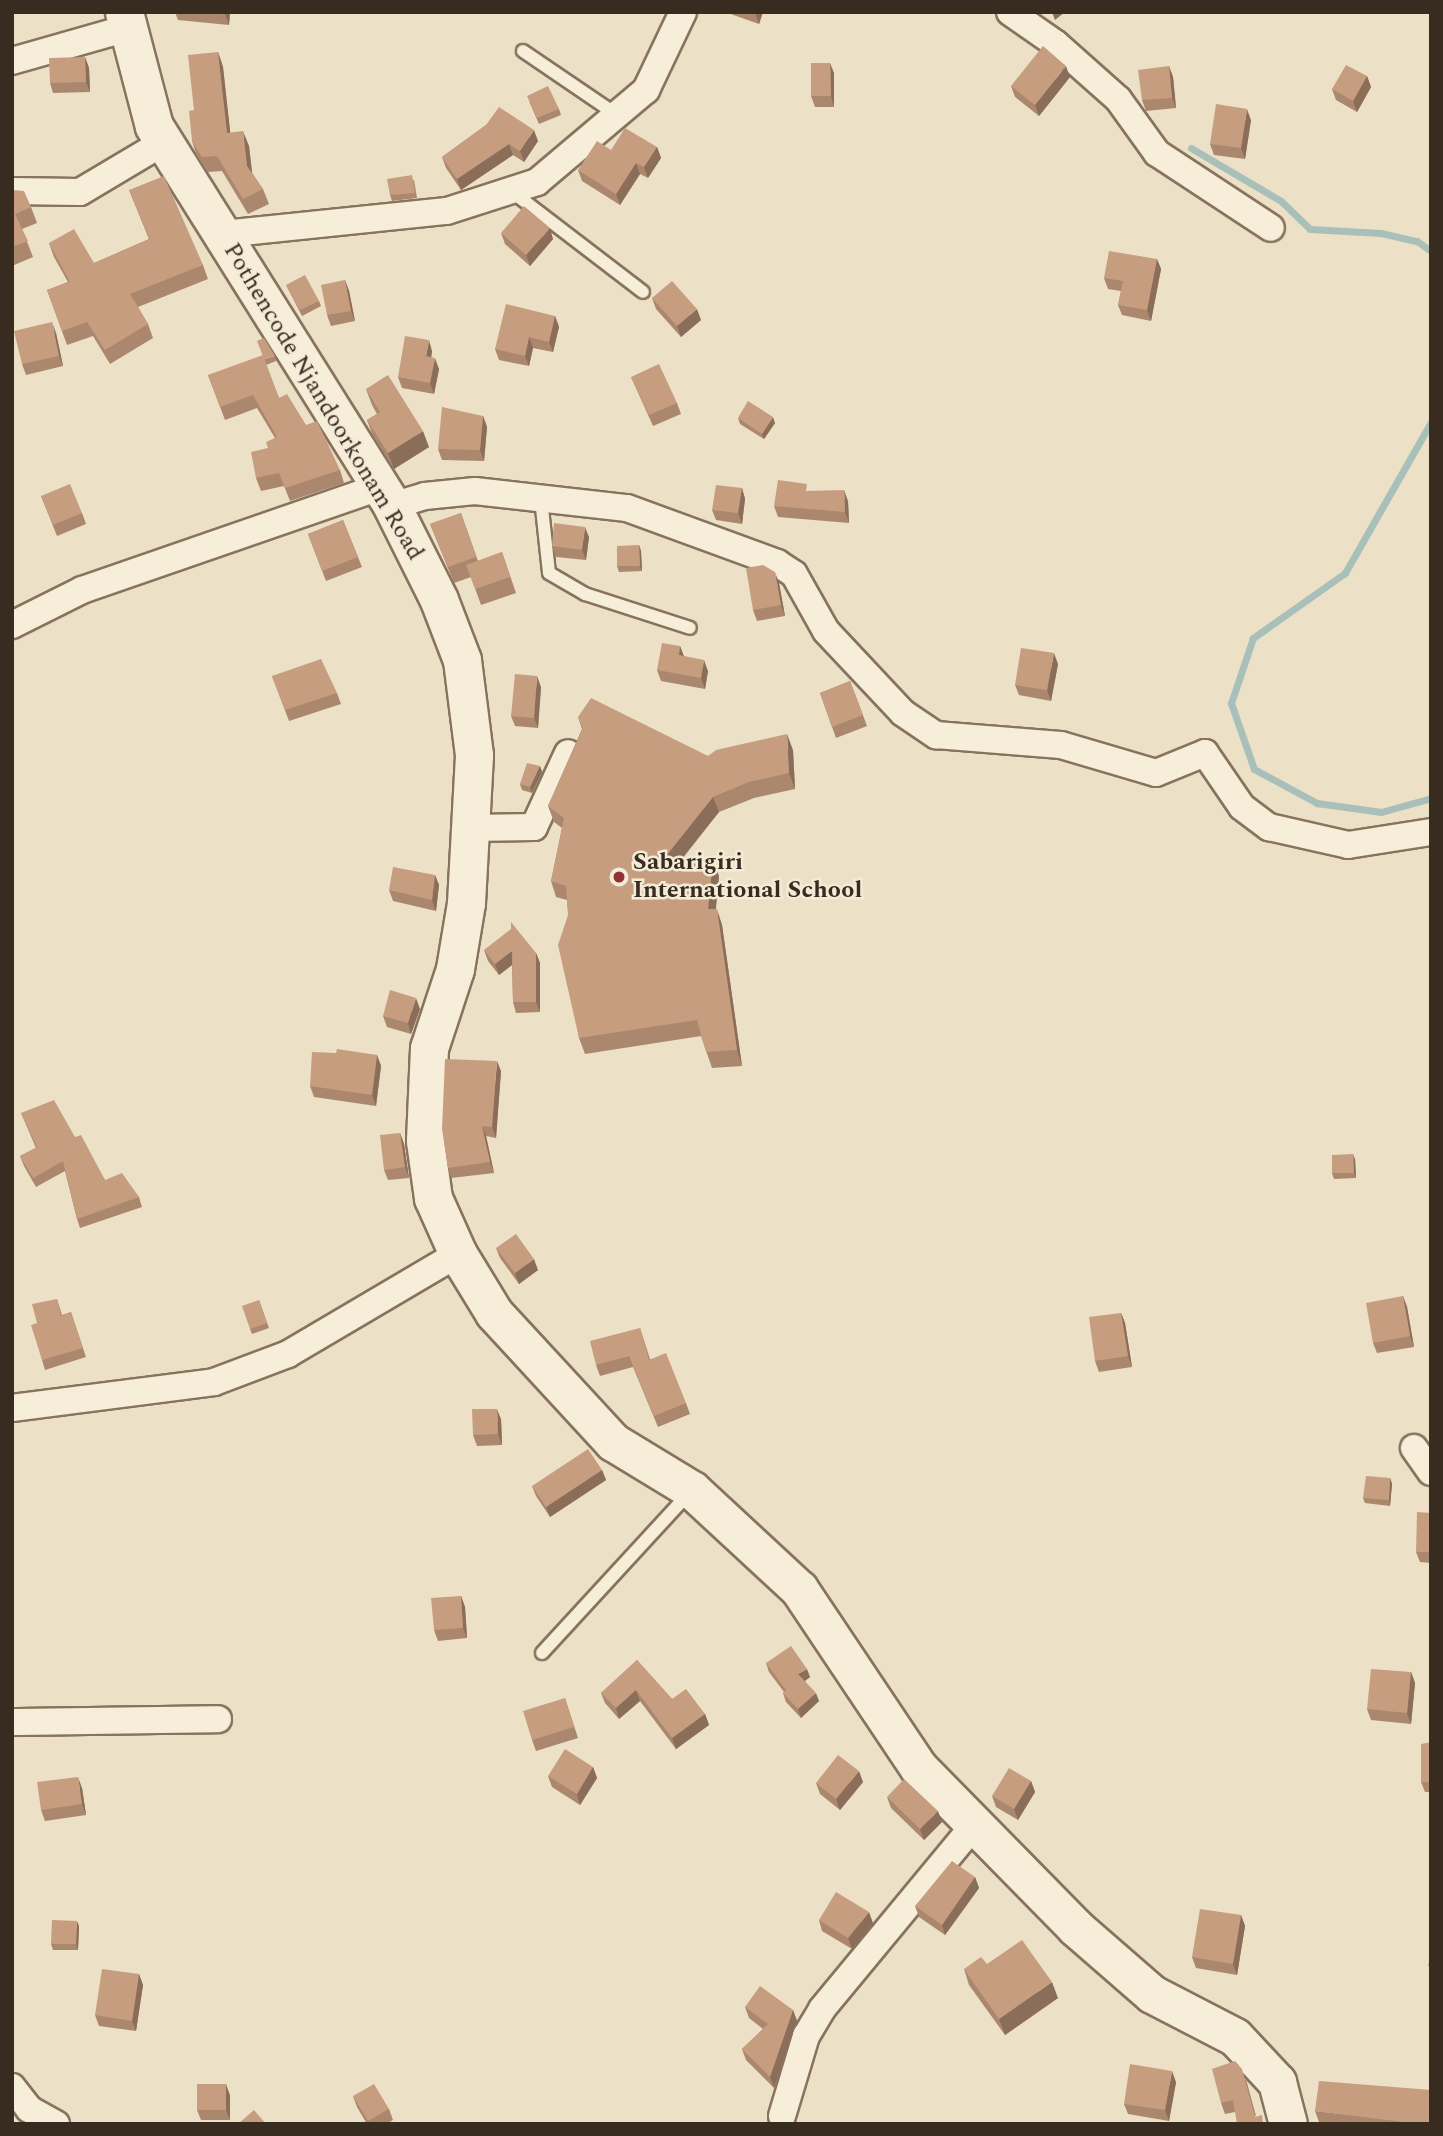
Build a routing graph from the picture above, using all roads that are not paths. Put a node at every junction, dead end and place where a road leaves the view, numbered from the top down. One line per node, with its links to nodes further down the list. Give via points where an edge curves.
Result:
1 (683, 12): 6 (street, via 646,90)
2 (1010, 12): 10 (street, via 1056,44 1118,99 1157,153)
3 (126, 20): 5 (street); 7 (main road, Pothencode Njandoorkonam Road, via 153,126)
4 (523, 51): 6 (lane)
5 (12, 61)
6 (617, 115): 8 (street, via 537,182)
7 (164, 142): 9 (street, via 80,192); 11 (main road, Pothencode Njandoorkonam Road)
8 (511, 190): 11 (street, via 447,211); 12 (lane)
9 (12, 191)
10 (1271, 228)
11 (223, 234): 13 (main road, Pothencode Njandoorkonam Road)
12 (643, 292)
13 (386, 497): 14 (street, via 475,491); 15 (street, via 82,590); 18 (main road, Pothencode Njandoorkonam Road, via 439,600 462,660 474,755)
14 (541, 499): 16 (lane, via 549,573 585,594); 19 (street, via 627,508 777,563 794,574 834,640 903,713 936,734 1061,745 1156,773 1205,753 1242,807 1269,827 1348,845)
15 (12, 625)
16 (690, 628)
17 (568, 753): 18 (street, via 534,827)
18 (471, 828): 20 (main road, Pothencode Njandoorkonam Road, via 455,969 429,1048 425,1141 433,1198)
19 (1431, 832)
20 (458, 1254): 21 (street, via 288,1354 214,1382); 24 (main road, Pothencode Njandoorkonam Road, via 494,1313 613,1442)
21 (12, 1408)
22 (1414, 1448): 23 (street)
23 (1431, 1472)
24 (692, 1490): 25 (lane); 28 (main road, Pothencode Njandoorkonam Road, via 799,1589 919,1768)
25 (542, 1653)
26 (218, 1718): 27 (street)
27 (12, 1722)
28 (975, 1824): 30 (street, via 822,2009 806,2036); 32 (main road, Pothencode Njandoorkonam Road, via 1075,1927 1152,1994 1235,2037 1277,2082)
29 (12, 2087): 31 (street, via 29,2109)
30 (782, 2116)
31 (56, 2124)
32 (1287, 2124)

